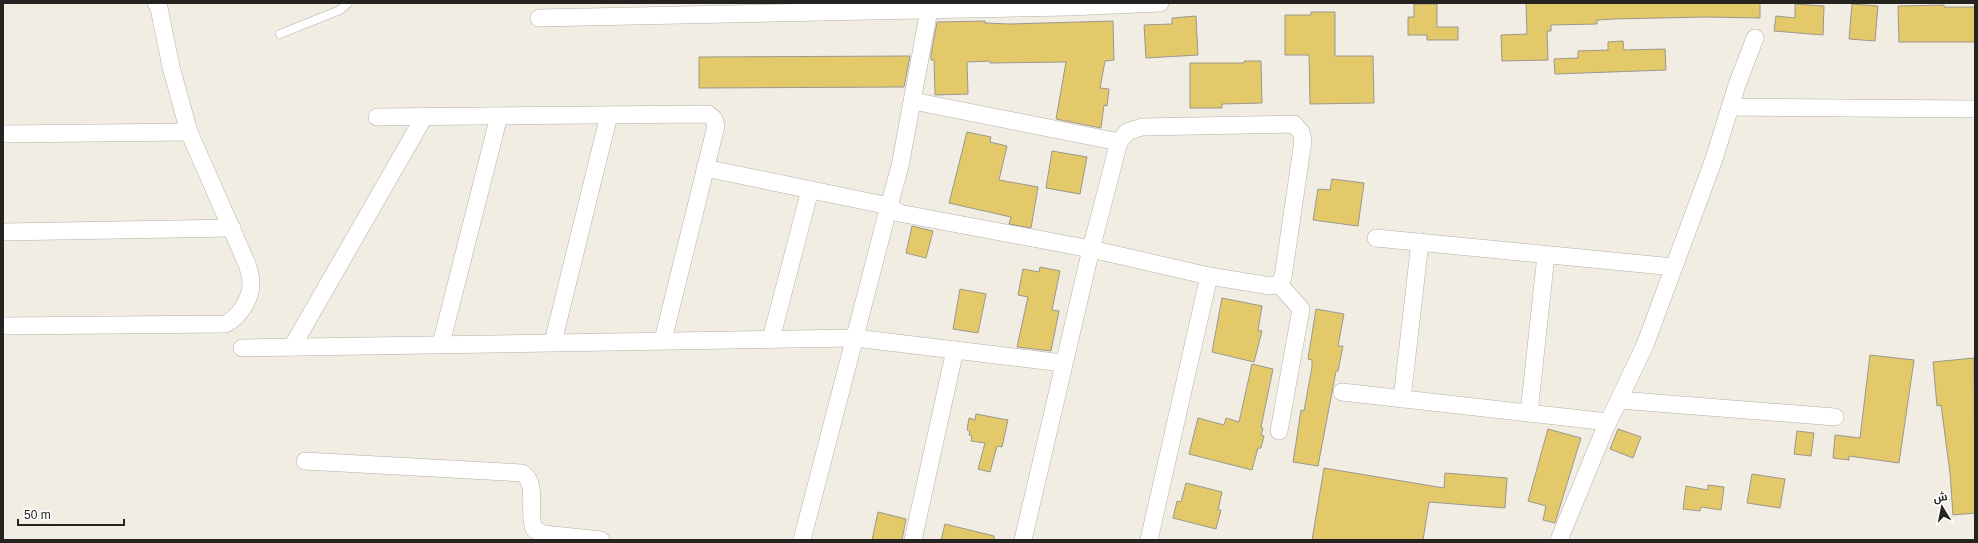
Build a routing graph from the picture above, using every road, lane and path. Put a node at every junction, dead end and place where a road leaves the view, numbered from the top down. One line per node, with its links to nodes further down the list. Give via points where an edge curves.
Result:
1 (156, 3): 20 (street)
2 (348, 3): 11 (lane, via 340,10)
3 (1160, 3): 4 (street)
4 (1069, 5): 5 (street)
5 (959, 6): 9 (street)
6 (846, 7): 7 (street); 9 (street)
7 (739, 8): 8 (street)
8 (620, 9): 10 (street)
9 (929, 10): 13 (street)
10 (539, 18)
11 (280, 34)
12 (1755, 38): 14 (street)
13 (913, 101): 22 (street); 25 (street)
14 (1730, 107): 15 (street); 32 (street, via 1714,159)
15 (1975, 109)
16 (609, 115): 17 (street); 23 (street, via 708,114 714,119 716,126); 39 (street)
17 (499, 116): 19 (street); 40 (street)
18 (377, 117): 19 (street)
19 (424, 117): 41 (street)
20 (189, 132): 21 (street); 26 (street)
21 (3, 134)
22 (1119, 142): 30 (street); 34 (street, via 1127,132 1142,127 1294,124 1301,132 1303,141 1283,277)
23 (705, 168): 24 (street); 38 (street)
24 (810, 190): 25 (street); 37 (street)
25 (889, 206): 30 (street, via 899,213); 36 (street)
26 (232, 228): 27 (street); 35 (street, via 247,264 251,282 250,292 233,321 225,324)
27 (3, 232)
28 (1376, 238): 29 (street)
29 (1420, 242): 31 (street); 46 (street)
30 (1091, 249): 33 (street); 44 (street)
31 (1546, 255): 32 (street); 48 (street)
32 (1674, 267): 47 (street, via 1645,345)
33 (1209, 276): 34 (street, via 1271,286); 57 (street)
34 (1279, 284): 51 (street, via 1300,309)
35 (3, 326)
36 (855, 338): 37 (street); 43 (street); 54 (street)
37 (771, 339): 38 (street)
38 (663, 340): 39 (street)
39 (553, 342): 40 (street)
40 (441, 344): 41 (street)
41 (292, 347): 42 (street)
42 (242, 348)
43 (954, 350): 44 (street); 55 (street)
44 (1063, 363): 56 (street)
45 (1342, 392): 46 (street)
46 (1402, 399): 48 (street)
47 (1618, 400): 49 (street); 50 (street)
48 (1529, 413): 50 (street)
49 (1835, 417)
50 (1608, 422): 58 (street)
51 (1279, 431)
52 (305, 461): 53 (street, via 522,474 528,477 531,486 531,520 534,529 543,534)
53 (601, 540)
54 (802, 540)
55 (913, 540)
56 (1023, 540)
57 (1149, 540)
58 (1559, 540)

